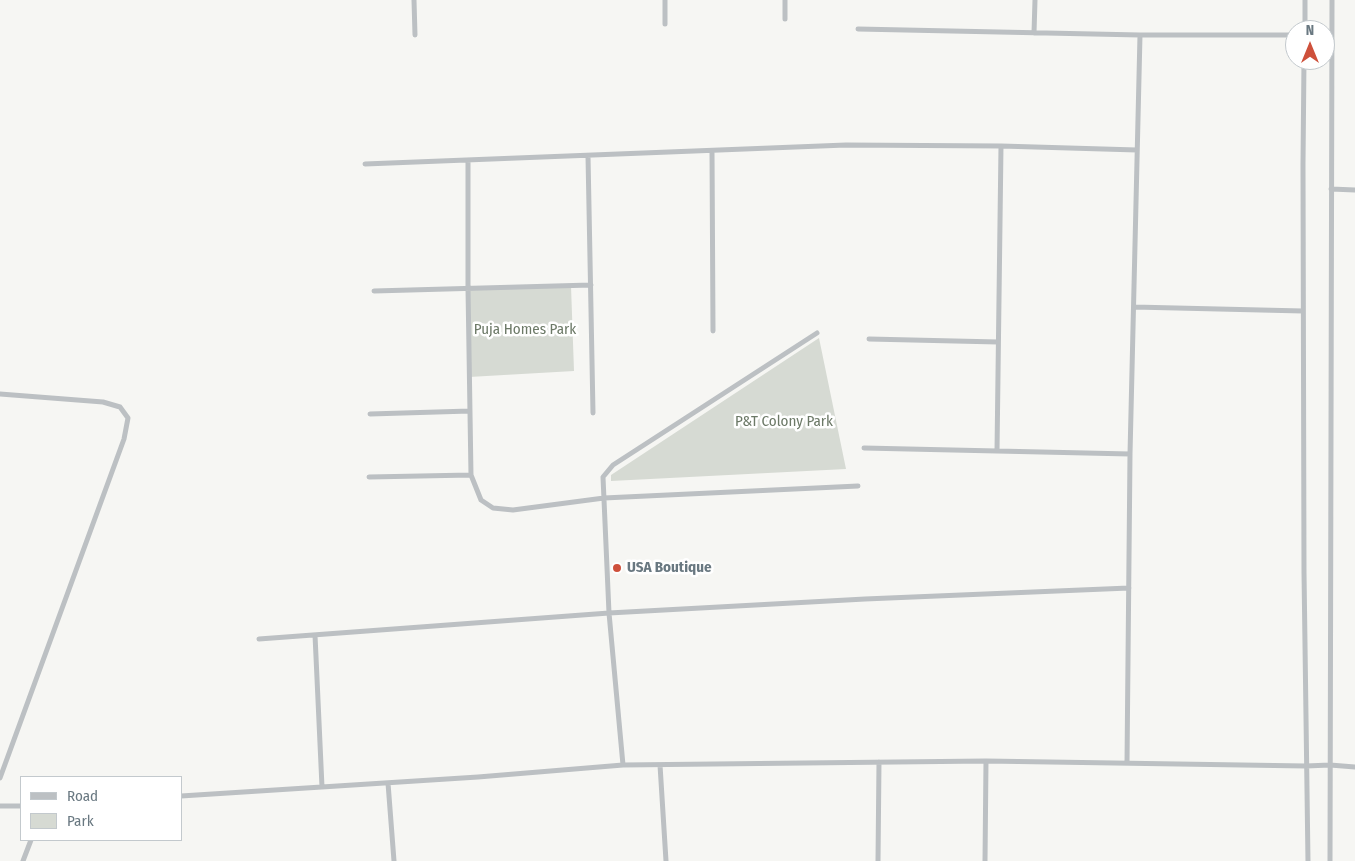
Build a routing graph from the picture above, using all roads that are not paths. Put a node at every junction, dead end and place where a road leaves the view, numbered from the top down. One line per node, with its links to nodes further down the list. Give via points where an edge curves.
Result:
1 (414, 0): 12 (street)
2 (665, 0): 9 (street)
3 (785, 0): 7 (street)
4 (1035, 0): 11 (street)
5 (1305, 0): 8 (street)
6 (1332, 0): 22 (street)
7 (785, 20)
8 (1304, 20)
9 (665, 24)
10 (858, 28): 11 (street)
11 (1034, 33): 13 (street)
12 (415, 35)
13 (1140, 35): 14 (street); 17 (street)
14 (1285, 35)
15 (1304, 70): 28 (street)
16 (1000, 146): 17 (street); 18 (street, via 846,146); 32 (street)
17 (1137, 150): 27 (street)
18 (712, 151): 19 (street); 29 (street)
19 (588, 156): 20 (street); 24 (street)
20 (468, 160): 21 (street); 25 (street)
21 (365, 164)
22 (1331, 190): 23 (street); 53 (street)
23 (1355, 190)
24 (591, 285): 25 (street); 35 (street)
25 (468, 288): 26 (street); 34 (street)
26 (374, 291)
27 (1134, 307): 28 (street); 39 (street)
28 (1303, 311): 54 (street)
29 (713, 331)
30 (817, 334): 43 (street, via 613,466 603,477)
31 (869, 339): 32 (street)
32 (998, 342): 38 (street)
33 (0, 394): 56 (street, via 103,402 120,407 128,418 121,448)
34 (470, 411): 36 (street); 40 (street)
35 (593, 413)
36 (370, 414)
37 (864, 448): 38 (street)
38 (997, 451): 39 (street)
39 (1130, 454): 44 (street)
40 (471, 475): 41 (street); 43 (street, via 481,500 493,508 513,510)
41 (369, 477)
42 (858, 486): 43 (street)
43 (604, 498): 45 (street)
44 (1129, 588): 45 (street); 50 (street)
45 (609, 613): 46 (street); 51 (street)
46 (314, 635): 47 (street); 58 (street)
47 (259, 639)
48 (878, 762): 49 (street); 52 (street); 66 (street)
49 (986, 762): 50 (street); 67 (street)
50 (1127, 763): 54 (street)
51 (623, 765): 52 (street); 57 (street)
52 (660, 765): 65 (street)
53 (1330, 765): 54 (street); 55 (street); 69 (street)
54 (1306, 766): 68 (street)
55 (1355, 767)
56 (0, 778)
57 (388, 783): 58 (street); 64 (street)
58 (322, 787): 59 (street)
59 (182, 796)
60 (0, 806): 61 (street)
61 (20, 806)
62 (31, 841): 63 (street)
63 (24, 861)
64 (394, 861)
65 (666, 861)
66 (878, 861)
67 (985, 861)
68 (1308, 861)
69 (1330, 861)

